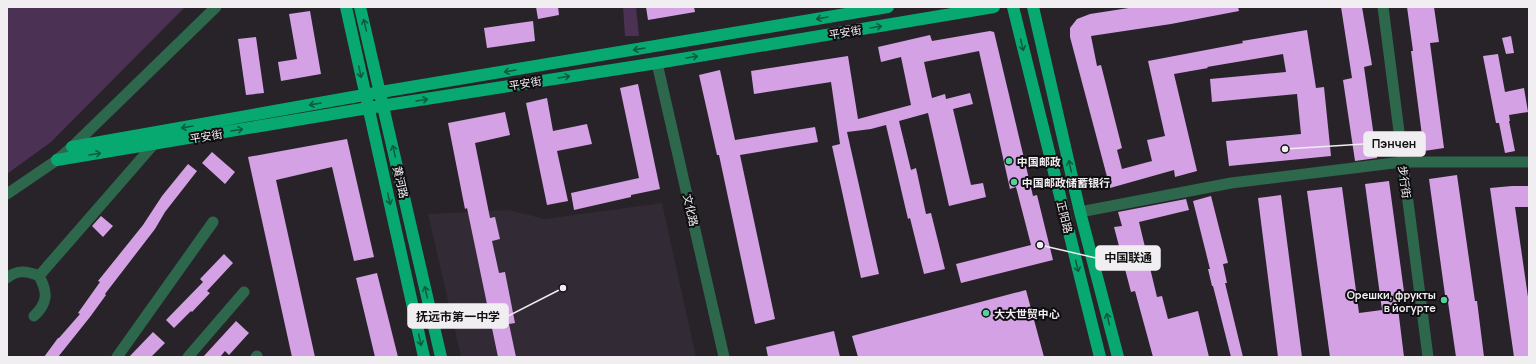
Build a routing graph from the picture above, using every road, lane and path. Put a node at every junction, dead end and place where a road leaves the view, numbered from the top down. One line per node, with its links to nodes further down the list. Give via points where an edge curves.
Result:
1 (216, 7): 15 (street)
2 (346, 7): 11 (main road, 黄河路, one-way to 11)
3 (360, 7): 10 (main road, 黄河路, one-way to 3)
4 (888, 7): 10 (main road, 平安街, one-way to 10)
5 (994, 7): 9 (main road, 平安街, one-way to 5)
6 (1012, 7): 31 (main road, 正阳路, one-way to 31)
7 (1033, 7): 20 (main road, 正阳路, one-way to 7)
8 (1383, 7): 17 (street, 步行街)
9 (657, 63): 12 (main road, 平安街, one-way to 9); 30 (street, 文化路)
10 (381, 92): 11 (main road, 平安街); 12 (main road, 黄河路)
11 (365, 96): 13 (main road, 黄河路); 15 (main road, 平安街, one-way to 15)
12 (383, 106): 13 (main road, 平安街); 29 (main road, 黄河路, one-way to 12)
13 (368, 108): 14 (main road, 平安街, one-way to 13); 28 (main road, 黄河路, one-way to 28)
14 (154, 144): 16 (main road, 平安街, one-way to 14); 22 (street)
15 (72, 147): 16 (street)
16 (57, 160): 19 (street)
17 (1402, 162): 18 (street); 20 (street, via 1231,183); 33 (street, 步行街)
18 (1529, 162)
19 (7, 194)
20 (1080, 212): 32 (main road, 正阳路, one-way to 20)
21 (213, 222): 26 (street)
22 (39, 276): 23 (street, via 19,271); 25 (street, via 45,286 46,297)
23 (7, 278)
24 (244, 292): 27 (street)
25 (34, 316)
26 (117, 357)
27 (188, 357)
28 (424, 357)
29 (440, 357)
30 (724, 357)
31 (1100, 357)
32 (1118, 357)
33 (1428, 357)

